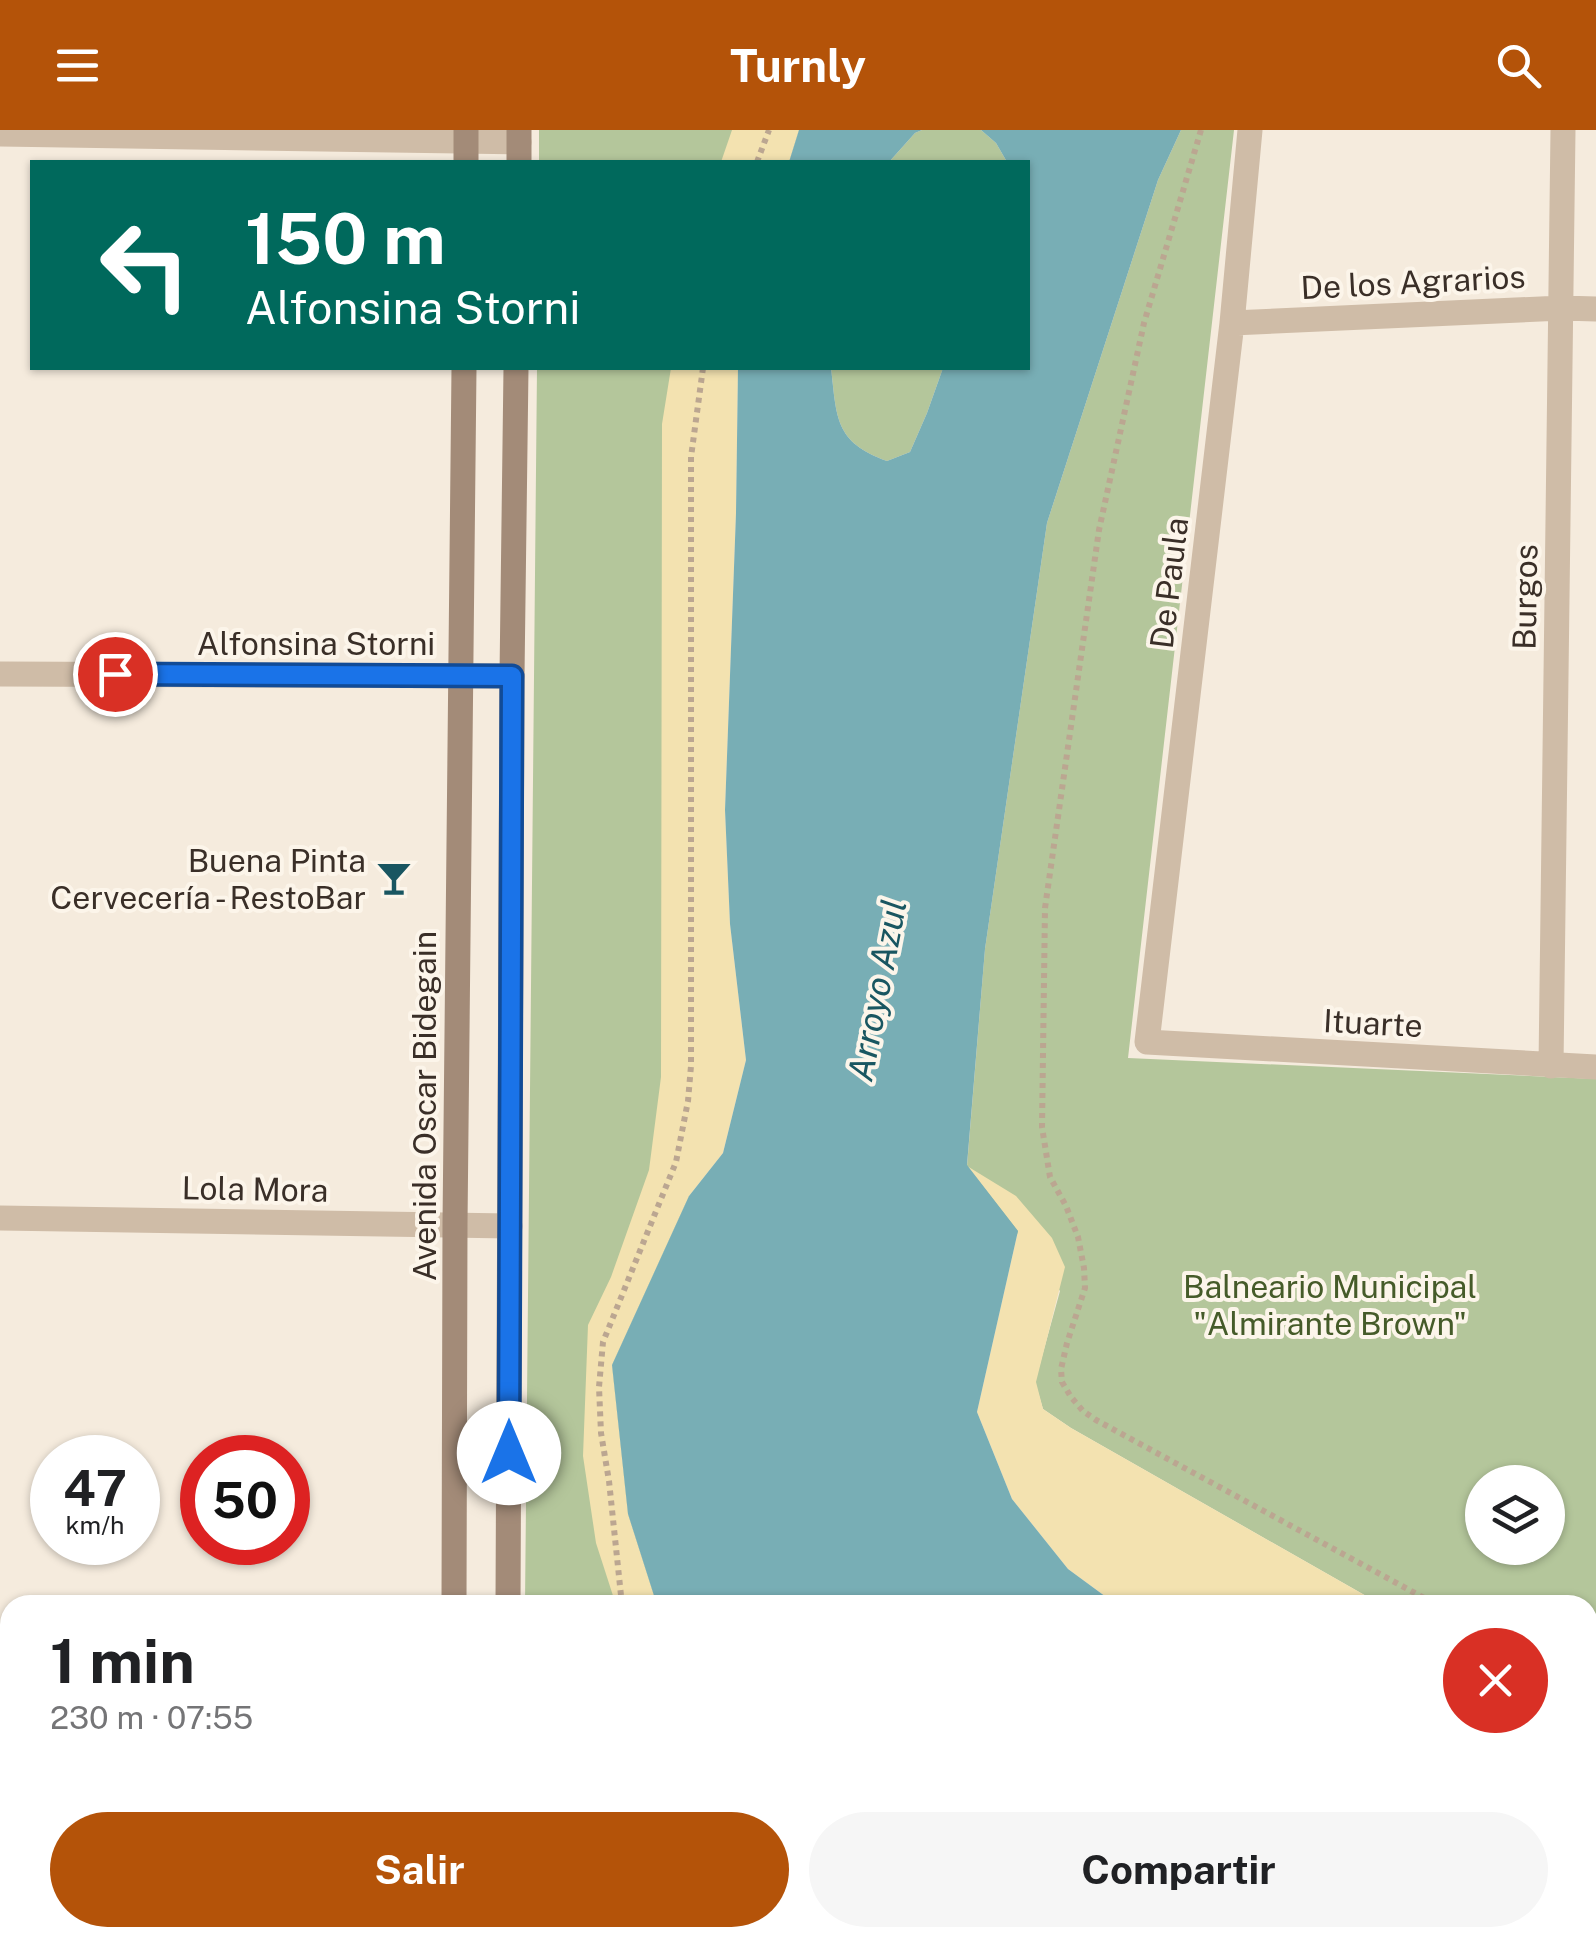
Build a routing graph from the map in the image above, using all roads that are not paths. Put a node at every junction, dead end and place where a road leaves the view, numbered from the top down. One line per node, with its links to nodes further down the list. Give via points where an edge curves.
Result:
1 (1250, 130): 8 (street, De Paula)
2 (1563, 130): 6 (street, Burgos)
3 (0, 134): 4 (street)
4 (466, 144): 5 (street)
5 (519, 145)
6 (1562, 308): 7 (street, De los Agrarios); 8 (street, De los Agrarios); 15 (street, Burgos)
7 (1596, 309)
8 (1232, 323): 14 (street, De Paula)
9 (464, 370): 12 (main road, Avenida Oscar Bidegain)
10 (516, 370): 13 (main road)
11 (0, 674): 12 (street, Alfonsina Storni)
12 (460, 676): 13 (street, Alfonsina Storni); 18 (main road, Avenida Oscar Bidegain)
13 (512, 676): 19 (main road)
14 (1147, 1042): 15 (street, Ituarte)
15 (1552, 1066): 16 (street, Ituarte)
16 (1596, 1067)
17 (0, 1218): 18 (street, Lola Mora)
18 (455, 1224): 19 (street, Lola Mora); 20 (main road, Avenida Oscar Bidegain)
19 (510, 1226): 21 (main road)
20 (454, 1595)
21 (508, 1595)

